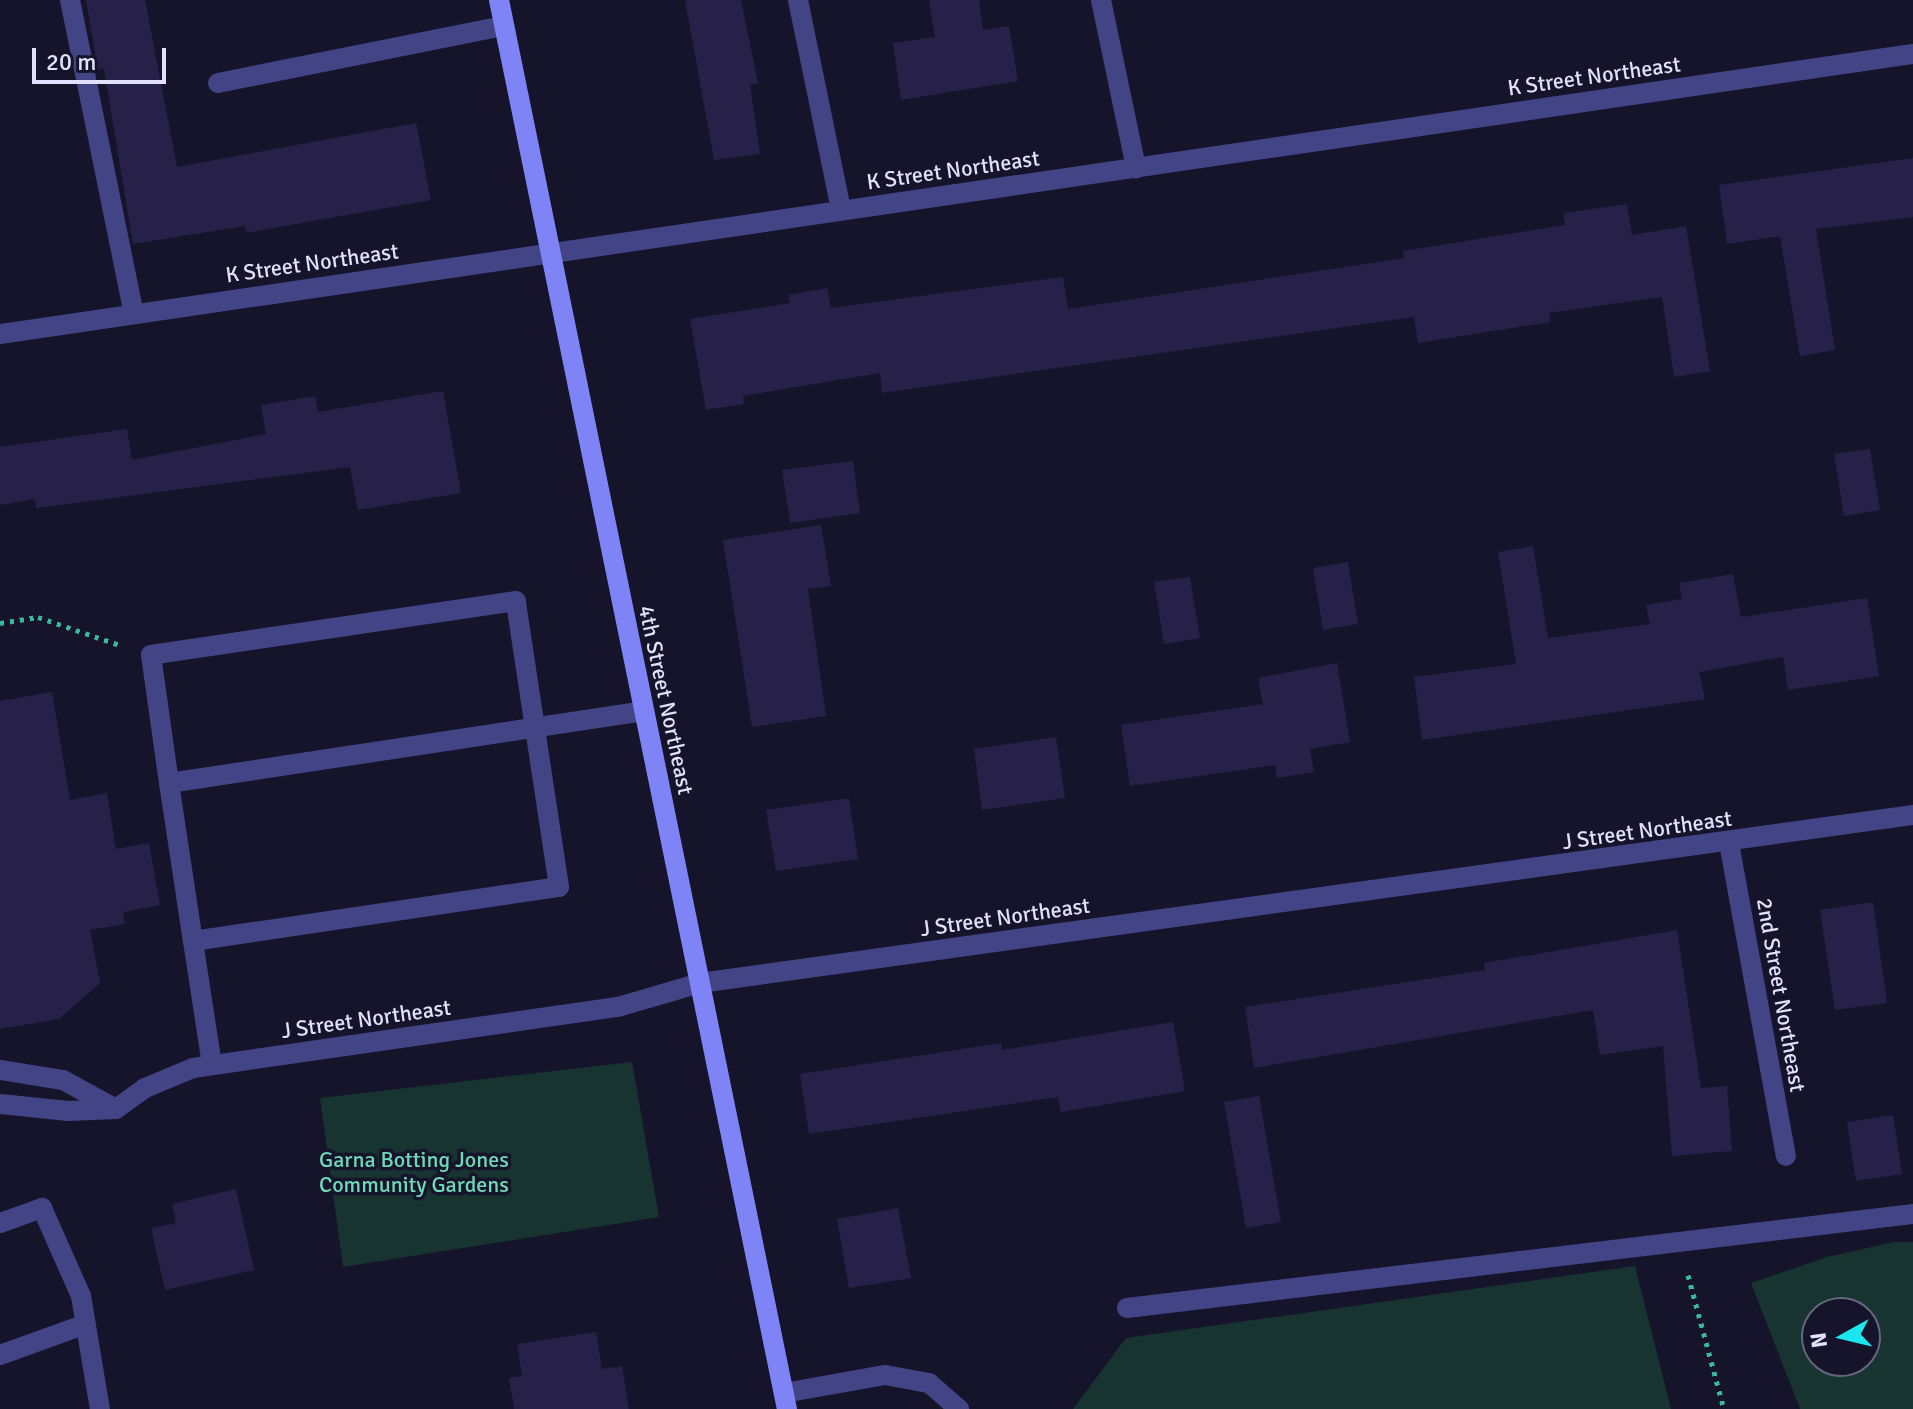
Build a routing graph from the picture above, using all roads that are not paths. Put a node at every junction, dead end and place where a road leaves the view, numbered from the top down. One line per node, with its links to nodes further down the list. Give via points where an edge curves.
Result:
1 (70, 0): 11 (street)
2 (499, 0): 5 (street, 4th Street Northeast)
3 (798, 0): 9 (street)
4 (1101, 0): 8 (street)
5 (504, 26): 7 (street); 10 (street, 4th Street Northeast)
6 (1913, 54): 8 (street, K Street Northeast)
7 (218, 83)
8 (1136, 168): 9 (street, K Street Northeast)
9 (841, 210): 10 (street, K Street Northeast)
10 (550, 252): 11 (street, K Street Northeast); 13 (street, 4th Street Northeast)
11 (134, 314): 12 (street, K Street Northeast)
12 (0, 334)
13 (644, 711): 14 (street); 19 (street, 4th Street Northeast)
14 (535, 728): 15 (street); 15 (street, via 516,601 151,655); 18 (street, via 559,887)
15 (169, 783): 18 (street)
16 (1913, 815): 17 (street, J Street Northeast)
17 (1729, 843): 19 (street, J Street Northeast); 24 (street, 2nd Street Northeast)
18 (193, 941): 20 (street)
19 (700, 983): 20 (street, J Street Northeast, via 618,1007); 30 (street, 4th Street Northeast)
20 (212, 1065): 23 (street, J Street Northeast, via 164,1078)
21 (0, 1070): 23 (street, via 63,1080)
22 (0, 1104): 23 (street, via 68,1111)
23 (116, 1109)
24 (1786, 1156)
25 (1913, 1214): 27 (street)
26 (0, 1223): 28 (street, via 42,1208 81,1296)
27 (1127, 1308)
28 (86, 1324): 29 (street); 31 (street)
29 (0, 1355)
30 (785, 1401): 32 (street, via 885,1375 929,1383)
31 (100, 1409)
32 (959, 1409)

